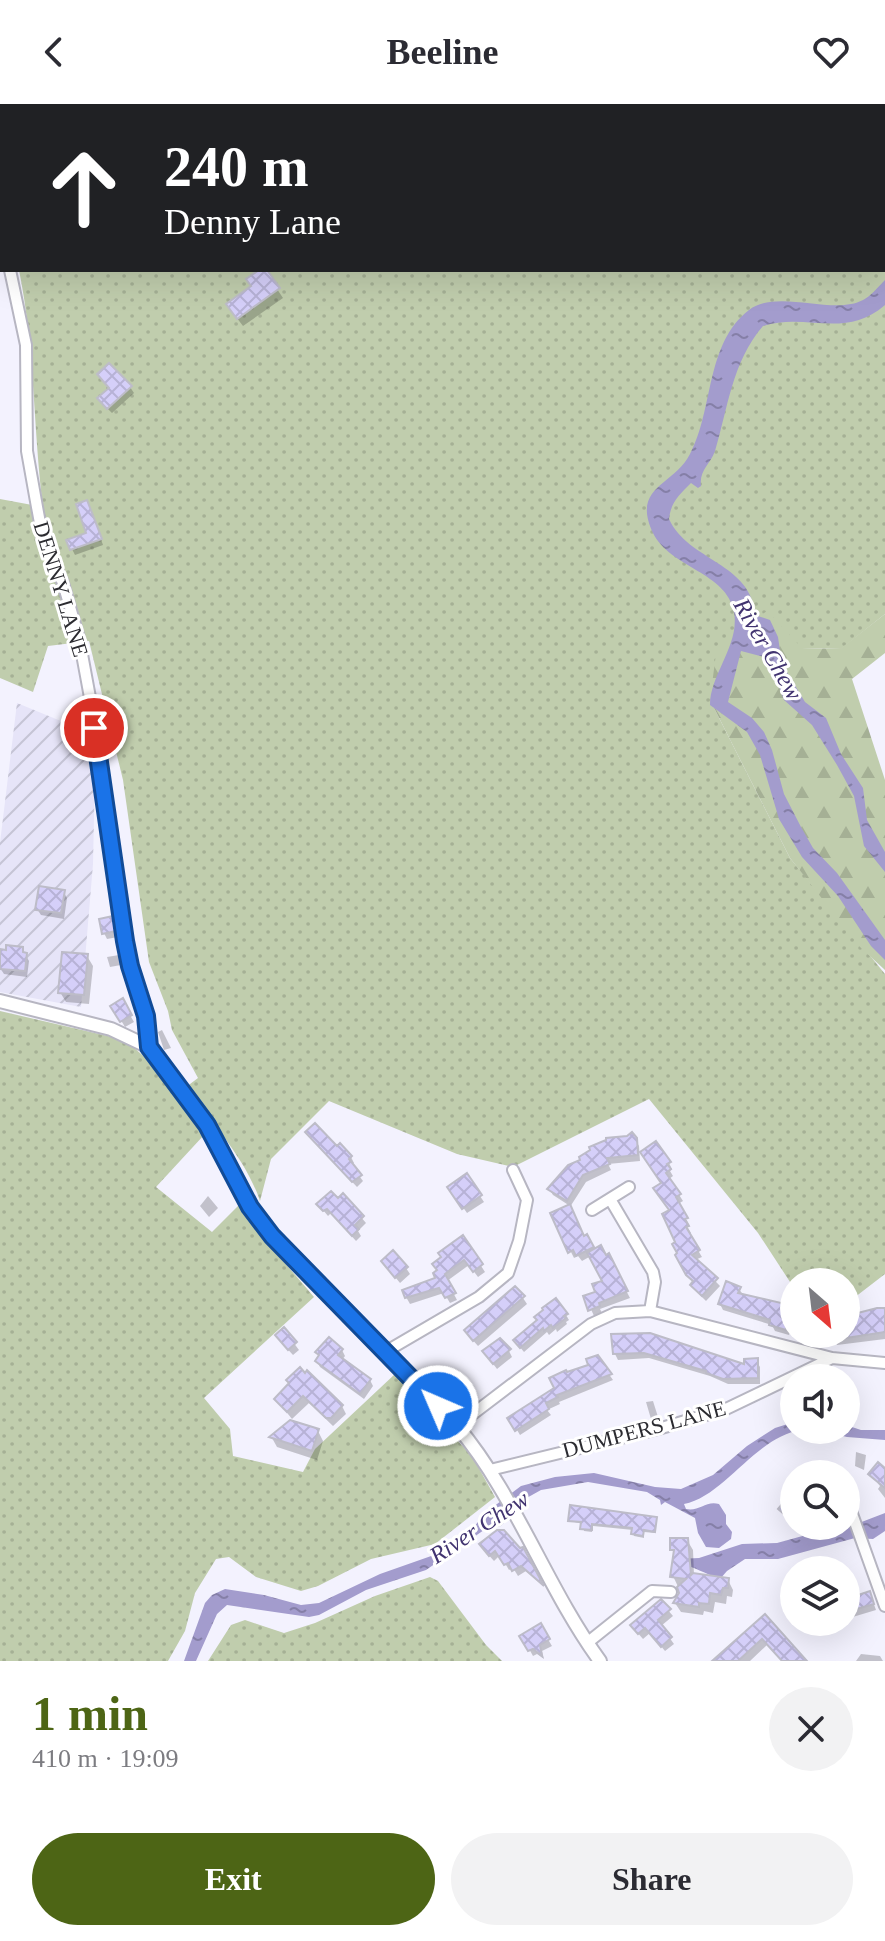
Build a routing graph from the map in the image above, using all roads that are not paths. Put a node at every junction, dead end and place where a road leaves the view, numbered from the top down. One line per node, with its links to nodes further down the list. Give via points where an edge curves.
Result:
1 (10, 272): 3 (street, DENNY LANE, via 26,345 27,451 37,507 43,539 79,638 130,966 146,1016)
2 (0, 1001): 3 (street, via 111,1029)
3 (149, 1047): 9 (street, via 207,1125 250,1207 272,1236)
4 (513, 1170): 9 (street, via 527,1200 508,1273 479,1297)
5 (629, 1187): 6 (street)
6 (610, 1199): 7 (street); 8 (street, via 653,1272)
7 (592, 1210)
8 (650, 1311): 10 (street); 12 (street, via 615,1313 591,1324)
9 (385, 1352): 12 (street)
10 (832, 1358): 11 (street); 13 (street, DUMPERS LANE, via 726,1409)
11 (885, 1363)
12 (457, 1426): 13 (street)
13 (490, 1470): 17 (street)
14 (860, 1537): 16 (street)
15 (671, 1592): 17 (street, via 652,1591)
16 (885, 1606)
17 (587, 1643): 18 (street)
18 (600, 1661)

